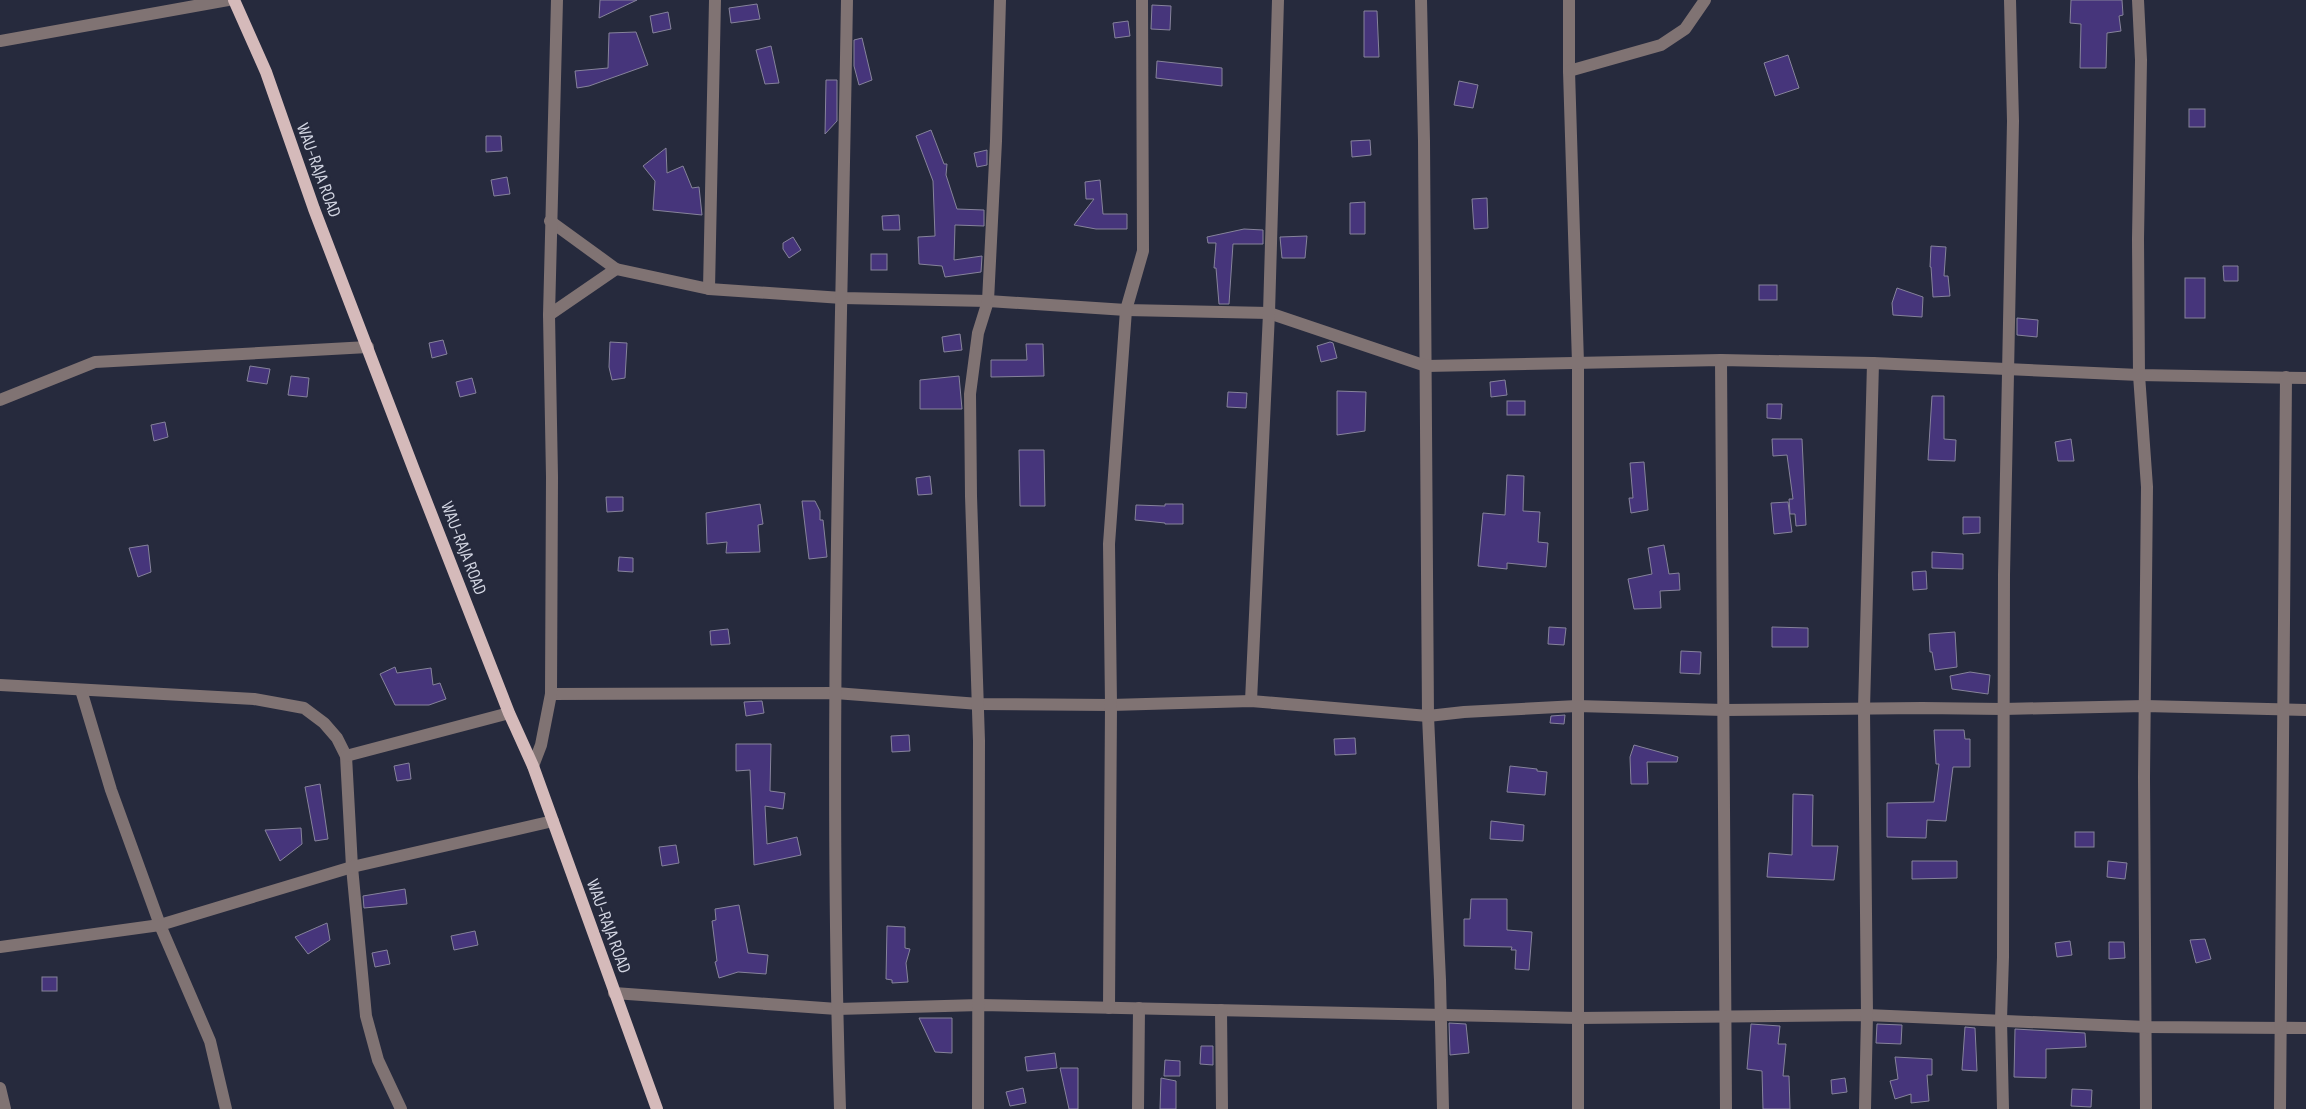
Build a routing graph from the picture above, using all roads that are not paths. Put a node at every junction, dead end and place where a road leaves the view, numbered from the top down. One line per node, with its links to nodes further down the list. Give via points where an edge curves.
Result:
1 (228, 0): 14 (street)
2 (234, 0): 24 (main road, WAU-RAJA ROAD, via 266,72 314,209)
3 (557, 0): 16 (street)
4 (715, 0): 18 (street)
5 (847, 0): 19 (street)
6 (1000, 0): 20 (street)
7 (1142, 0): 21 (street, via 1143,251)
8 (1278, 0): 22 (street)
9 (1421, 0): 28 (street)
10 (1569, 0): 15 (street)
11 (1705, 0): 15 (street, via 1685,29 1662,45)
12 (2010, 0): 29 (street, via 2013,121)
13 (2138, 0): 30 (street, via 2141,60)
14 (0, 41)
15 (1569, 72): 26 (street)
16 (550, 221): 17 (street); 23 (street)
17 (616, 269): 18 (street); 23 (street)
18 (709, 289): 19 (street)
19 (842, 298): 20 (street); 36 (street)
20 (988, 301): 21 (street); 39 (street, via 978,333 970,394)
21 (1126, 310): 22 (street); 40 (street, via 1109,544)
22 (1269, 313): 28 (street); 38 (street)
23 (549, 315): 37 (street)
24 (368, 347): 33 (street, via 95,362); 48 (main road, WAU-RAJA ROAD)
25 (1721, 360): 26 (street); 27 (street); 46 (street)
26 (1578, 362): 28 (street); 41 (street)
27 (1873, 363): 29 (street); 43 (street)
28 (1426, 366): 49 (street)
29 (2008, 370): 30 (street); 44 (street)
30 (2139, 375): 31 (street); 42 (street, via 2147,487)
31 (2286, 377): 32 (street); 45 (street)
32 (2306, 378)
33 (0, 400)
34 (0, 685): 35 (street)
35 (82, 690): 50 (street, via 254,699 304,708 324,723); 54 (street, via 111,790)
36 (835, 693): 37 (street); 39 (street); 60 (street)
37 (551, 694): 51 (street, via 541,745)
38 (1251, 701): 40 (street); 49 (street)
39 (979, 704): 40 (street); 57 (street)
40 (1111, 705): 58 (street)
41 (1577, 706): 46 (street); 49 (street); 65 (street)
42 (2145, 706): 44 (street); 45 (street); 67 (street)
43 (1864, 709): 44 (street); 46 (street); 63 (street)
44 (2003, 709): 66 (street)
45 (2283, 709): 47 (street); 68 (street)
46 (1724, 710): 64 (street)
47 (2306, 710)
48 (509, 713): 50 (street); 51 (main road, WAU-RAJA ROAD)
49 (1428, 716): 62 (street)
50 (346, 756): 53 (street)
51 (533, 766): 52 (main road, WAU-RAJA ROAD)
52 (553, 821): 53 (street); 56 (main road, WAU-RAJA ROAD)
53 (352, 867): 54 (street); 73 (street, via 366,1016 378,1060)
54 (160, 924): 55 (street); 72 (street, via 210,1041)
55 (0, 946)
56 (614, 993): 60 (street); 74 (main road, WAU-RAJA ROAD)
57 (980, 1005): 58 (street); 60 (street); 76 (street)
58 (1109, 1008): 59 (street)
59 (1139, 1008): 61 (street); 77 (street)
60 (837, 1009): 75 (street)
61 (1221, 1010): 62 (street); 78 (street)
62 (1441, 1015): 65 (street); 79 (street)
63 (1867, 1015): 64 (street); 66 (street); 82 (street)
64 (1726, 1016): 65 (street); 81 (street)
65 (1578, 1018): 80 (street)
66 (2001, 1020): 67 (street); 83 (street)
67 (2146, 1027): 68 (street); 84 (street)
68 (2280, 1027): 69 (street); 85 (street)
69 (2306, 1028)
70 (0, 1088): 71 (street)
71 (5, 1109)
72 (226, 1109)
73 (401, 1109)
74 (657, 1109)
75 (840, 1109)
76 (978, 1109)
77 (1138, 1109)
78 (1222, 1109)
79 (1443, 1109)
80 (1578, 1109)
81 (1726, 1109)
82 (1865, 1109)
83 (2003, 1109)
84 (2146, 1109)
85 (2280, 1109)

